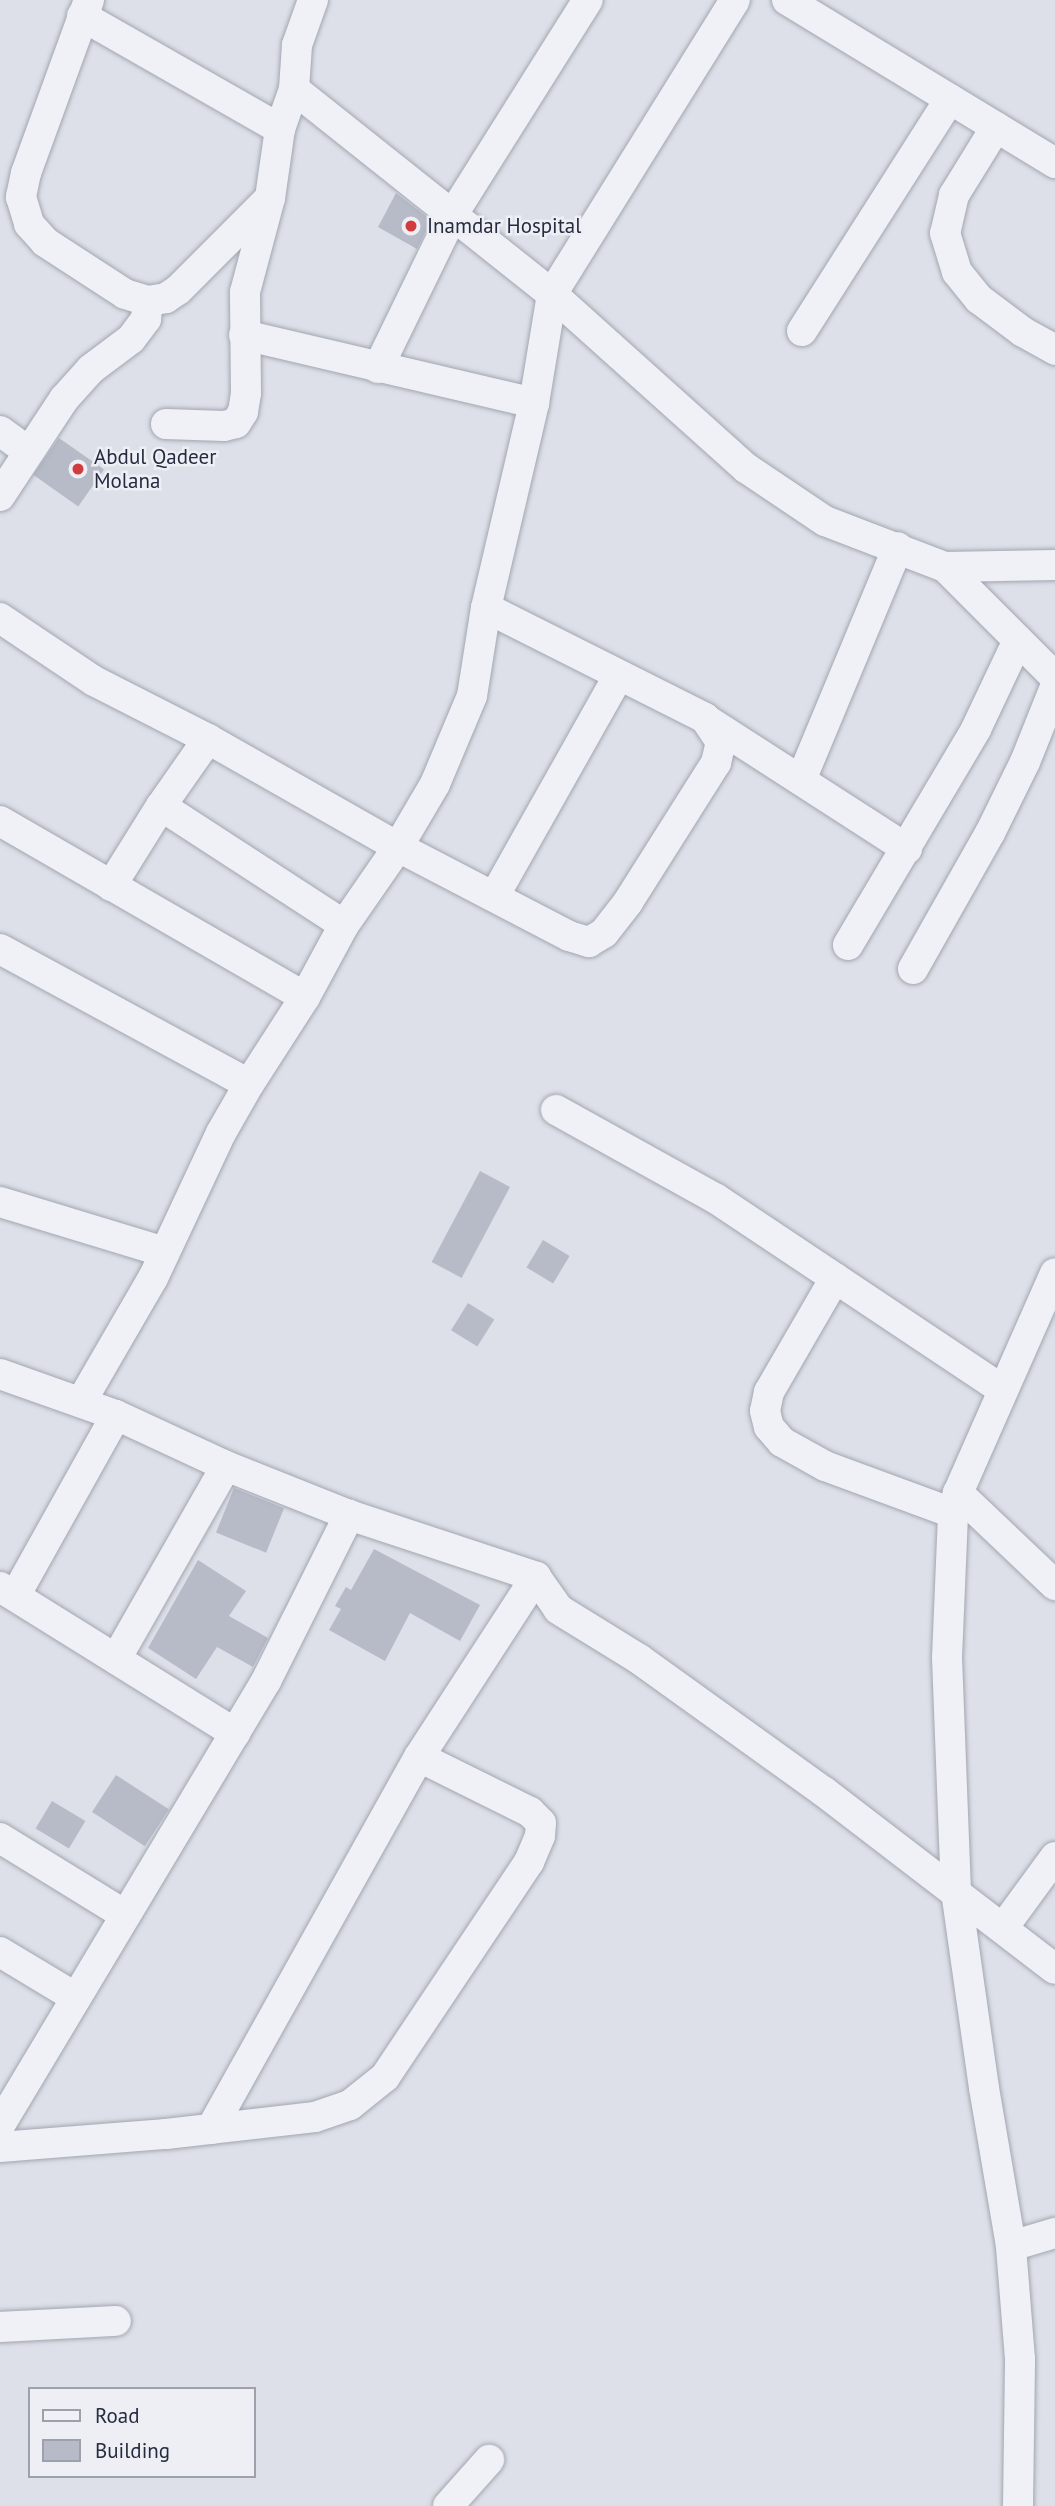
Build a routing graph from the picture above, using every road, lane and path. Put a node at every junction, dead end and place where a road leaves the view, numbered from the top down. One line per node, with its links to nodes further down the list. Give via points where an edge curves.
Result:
1 (313, 0): 6 (street, via 297,45)
2 (588, 0): 12 (street)
3 (735, 0): 13 (street)
4 (787, 0): 7 (street)
5 (86, 8): 9 (street); 14 (street, via 21,197 29,224 45,242 125,294)
6 (294, 89): 9 (street); 12 (street)
7 (950, 99): 8 (street); 15 (street)
8 (996, 127): 10 (street); 17 (street, via 954,195 944,233 957,272 979,299)
9 (280, 129): 11 (street)
10 (1054, 160)
11 (270, 198): 14 (street, via 178,290); 16 (street, via 245,292)
12 (453, 215): 13 (street); 18 (street)
13 (552, 294): 19 (street); 24 (street, via 755,475 825,521)
14 (148, 301): 22 (street, via 146,319 131,339 91,369)
15 (802, 331)
16 (244, 335): 18 (street); 20 (street, via 246,393 236,423)
17 (1055, 350)
18 (378, 368): 19 (street)
19 (534, 403): 27 (street)
20 (166, 424)
21 (0, 431): 22 (street)
22 (28, 451): 23 (street)
23 (0, 496)
24 (898, 547): 26 (street); 35 (street)
25 (1055, 565): 26 (street)
26 (945, 567): 29 (street)
27 (486, 608): 30 (street); 38 (street, via 472,696 435,784)
28 (0, 618): 34 (street, via 94,681)
29 (1018, 640): 31 (street); 39 (street, via 976,729)
30 (618, 677): 33 (street); 41 (street)
31 (1055, 677)
32 (1055, 687): 45 (street, via 990,833)
33 (705, 719): 35 (street); 41 (street, via 722,742 716,763 604,933 589,942 569,936)
34 (208, 739): 36 (street); 38 (street)
35 (802, 780): 39 (street)
36 (161, 806): 40 (street); 42 (street)
37 (0, 821): 40 (street)
38 (398, 847): 41 (street); 42 (street)
39 (907, 849): 43 (street)
40 (111, 886): 46 (street)
41 (495, 894)
42 (344, 925): 46 (street)
43 (848, 945)
44 (0, 948): 47 (street)
45 (913, 969)
46 (305, 997): 47 (street)
47 (249, 1083): 50 (street)
48 (556, 1110): 51 (street, via 715,1198)
49 (0, 1202): 50 (street)
50 (165, 1252): 55 (street)
51 (835, 1278): 54 (street); 58 (street, via 769,1392 765,1411 769,1427 782,1442 825,1466)
52 (1053, 1287): 54 (street)
53 (0, 1374): 55 (street)
54 (1002, 1389): 58 (street)
55 (81, 1402): 56 (street)
56 (116, 1415): 57 (street); 62 (street)
57 (226, 1466): 59 (street); 63 (street)
58 (955, 1503): 61 (street); 68 (street, via 947,1658)
59 (349, 1516): 60 (street); 64 (street)
60 (536, 1577): 65 (street); 68 (street, via 558,1609 639,1659)
61 (1055, 1585)
62 (7, 1591): 63 (street)
63 (116, 1659): 64 (street)
64 (235, 1733): 69 (street)
65 (418, 1757): 75 (street); 75 (street, via 530,1812 541,1823 529,1862 385,2077 350,2105 315,2117)
66 (0, 1838): 69 (street)
67 (1055, 1857): 70 (street)
68 (956, 1892): 70 (street); 78 (street)
69 (125, 1915): 73 (street)
70 (1003, 1928): 72 (street)
71 (0, 1952): 73 (street)
72 (1055, 1969)
73 (75, 1997): 74 (street)
74 (0, 2125)
75 (211, 2129): 76 (street)
76 (0, 2147)
77 (1055, 2232): 78 (street)
78 (1011, 2246): 83 (street, via 1020,2359)
79 (116, 2321): 80 (street)
80 (0, 2327)
81 (489, 2460): 82 (street)
82 (448, 2506)
83 (1018, 2506)

